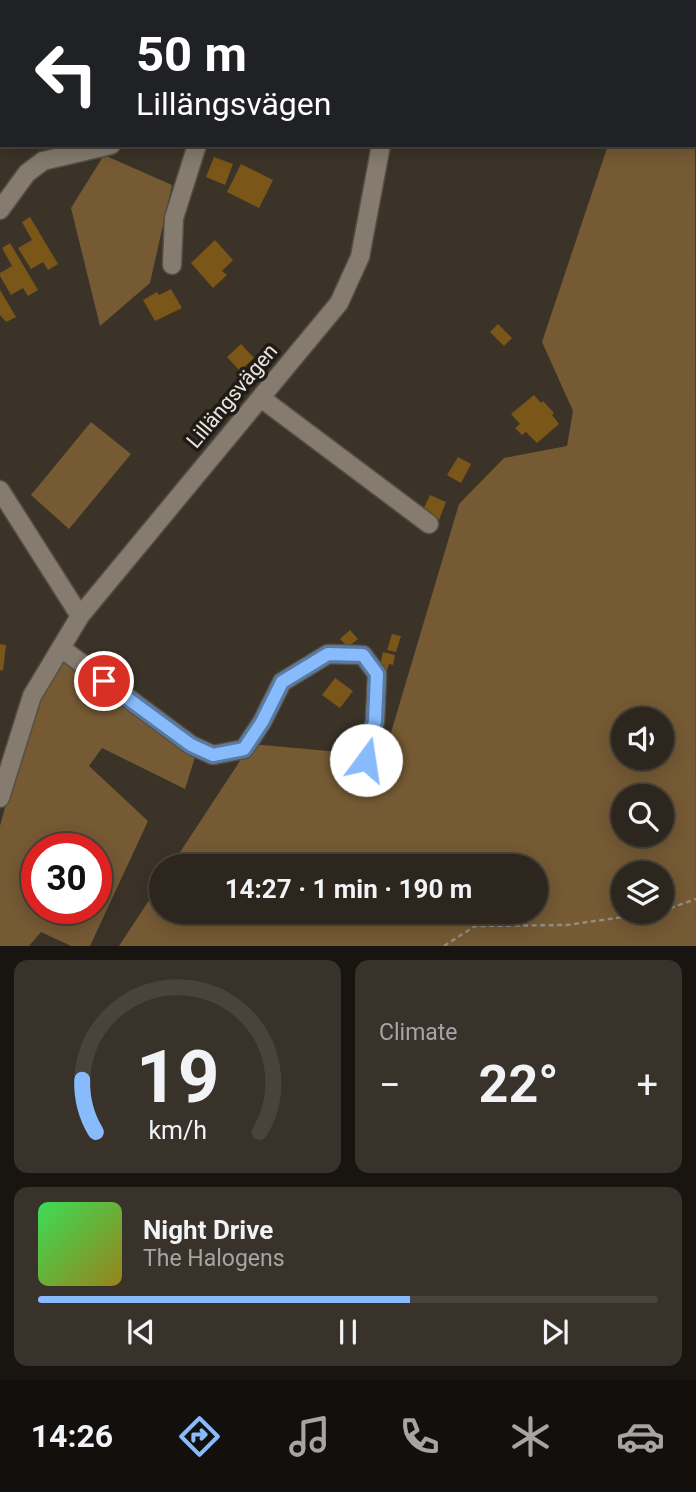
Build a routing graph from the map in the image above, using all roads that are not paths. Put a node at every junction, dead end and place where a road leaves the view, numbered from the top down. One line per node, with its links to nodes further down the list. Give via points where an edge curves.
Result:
1 (101, 147): 4 (street, via 43,162 27,173)
2 (196, 147): 5 (street, via 174,218)
3 (381, 147): 6 (street, Lillängsvägen, via 360,257 339,303)
4 (0, 210)
5 (172, 265)
6 (261, 398): 8 (street); 9 (street, Lillängsvägen)
7 (0, 489): 9 (street)
8 (429, 524)
9 (80, 616): 10 (street, Lillängsvägen)
10 (61, 649): 11 (street, via 191,745 213,755 244,749 282,682 328,654 363,655 377,674 375,721); 12 (street, Lillängsvägen, via 32,696)
11 (361, 780)
12 (0, 798)

